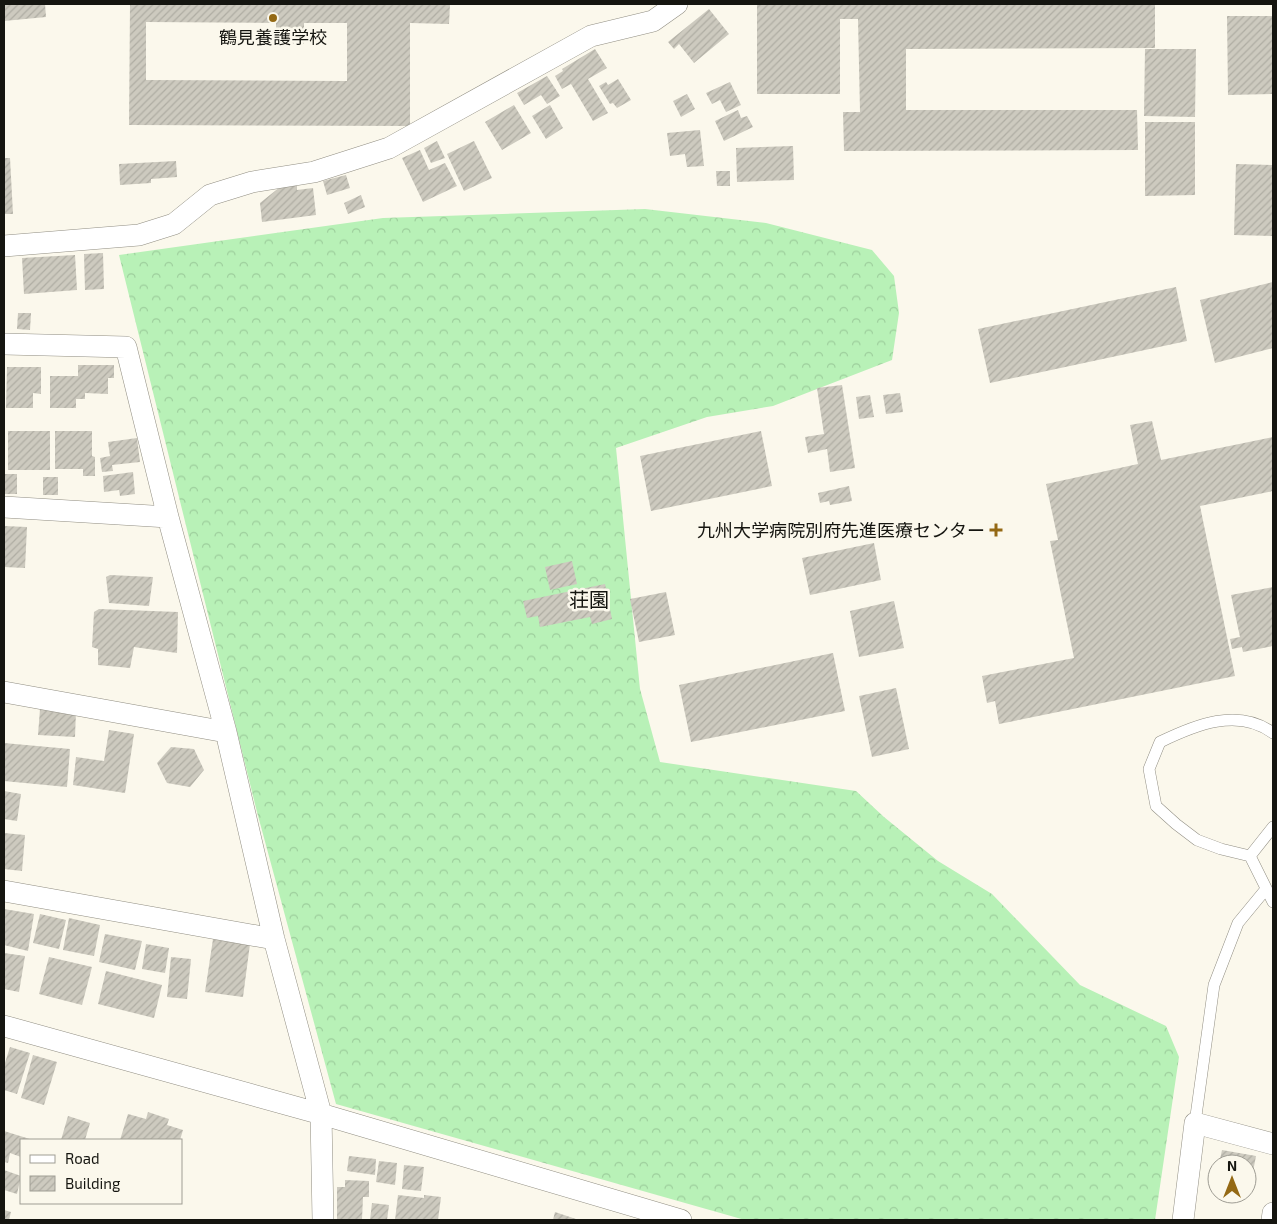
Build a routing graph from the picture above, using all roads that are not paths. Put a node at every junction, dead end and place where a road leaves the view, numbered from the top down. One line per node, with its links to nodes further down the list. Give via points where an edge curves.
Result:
1 (677, 4): 2 (street, via 653,21 591,36 389,148 314,172 252,182 210,195 174,224 139,236)
2 (4, 246)
3 (4, 344): 5 (street, via 126,347)
4 (4, 507): 5 (street)
5 (168, 516): 7 (street)
6 (4, 692): 7 (street)
7 (226, 732): 14 (street)
8 (1273, 732): 10 (lane, via 1263,725 1236,719 1194,726 1160,742 1149,769 1156,806 1176,824 1197,840)
9 (1273, 827): 10 (lane)
10 (1250, 856): 11 (lane)
11 (1266, 889): 13 (lane); 17 (lane, via 1238,923 1214,985)
12 (4, 891): 14 (street)
13 (1273, 902)
14 (274, 939): 16 (street)
15 (4, 1026): 16 (street)
16 (321, 1114): 20 (street); 21 (street)
17 (1195, 1123): 18 (street); 22 (street)
18 (1273, 1144)
19 (1273, 1213): 23 (street)
20 (324, 1220)
21 (681, 1220)
22 (1183, 1220)
23 (1272, 1220)

